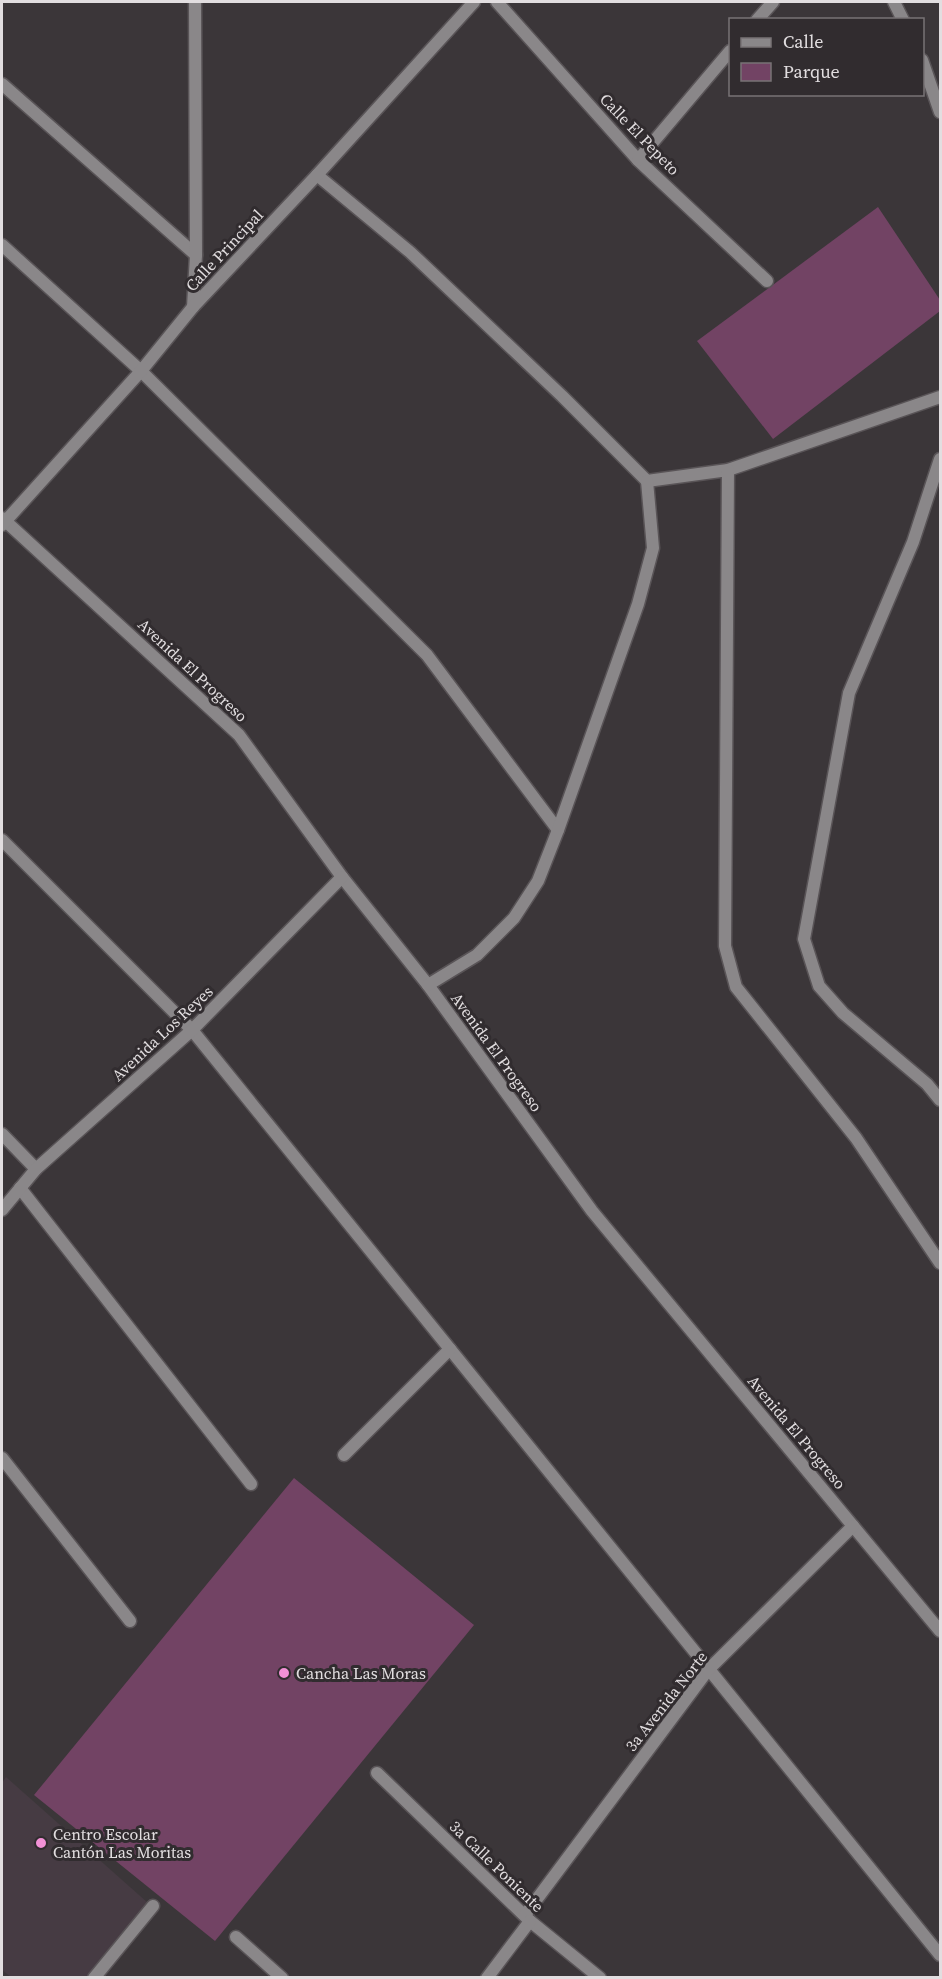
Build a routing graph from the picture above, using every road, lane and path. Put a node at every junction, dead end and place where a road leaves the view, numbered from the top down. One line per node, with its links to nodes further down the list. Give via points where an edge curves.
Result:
1 (195, 2): 15 (street)
2 (474, 2): 13 (street, Calle Principal)
3 (497, 2): 12 (street, Calle El Pepeto)
4 (773, 2): 6 (street)
5 (894, 2): 7 (street)
6 (760, 18)
7 (902, 18)
8 (729, 52): 12 (street)
9 (924, 66): 11 (street)
10 (2, 84): 15 (street)
11 (940, 112)
12 (638, 160): 16 (street, Calle El Pepeto)
13 (317, 175): 17 (street, Calle Principal); 22 (street, via 410,252)
14 (2, 245): 18 (street)
15 (196, 255): 17 (street)
16 (768, 281)
17 (193, 307): 18 (street, Calle Principal)
18 (141, 370): 23 (street, Calle Principal); 24 (street, via 427,655)
19 (940, 397): 21 (street)
20 (940, 459): 29 (street, via 913,542 849,693 804,939 819,986 843,1013 927,1084)
21 (728, 470): 22 (street); 34 (street, via 724,946 736,987 856,1138)
22 (647, 481): 24 (street, via 653,548 638,604)
23 (3, 521): 26 (street, Avenida El Progreso, via 239,735)
24 (558, 830): 27 (street, via 538,881 514,918 477,955)
25 (2, 840): 28 (street)
26 (342, 877): 27 (street, Avenida El Progreso); 28 (street, Avenida Los Reyes)
27 (428, 985): 39 (street, Avenida El Progreso, via 592,1211)
28 (192, 1030): 31 (street, Avenida Los Reyes); 35 (street)
29 (940, 1100)
30 (2, 1134): 31 (street)
31 (36, 1169): 32 (street, Avenida Los Reyes)
32 (20, 1188): 33 (street, Avenida Los Reyes); 38 (street)
33 (2, 1210)
34 (940, 1263)
35 (450, 1349): 36 (street); 42 (street)
36 (344, 1455)
37 (2, 1458): 40 (street)
38 (251, 1484)
39 (853, 1526): 41 (street, Avenida El Progreso); 42 (street, 3a Avenida Norte)
40 (130, 1621)
41 (940, 1631)
42 (708, 1670): 45 (street, 3a Avenida Norte); 47 (street)
43 (376, 1773): 45 (street, 3a Calle Poniente)
44 (153, 1906): 48 (street)
45 (528, 1918): 50 (street, 3a Avenida Norte); 51 (street, 3a Calle Poniente)
46 (236, 1937): 49 (street)
47 (940, 1955)
48 (94, 1977)
49 (282, 1977)
50 (488, 1977)
51 (600, 1977)

